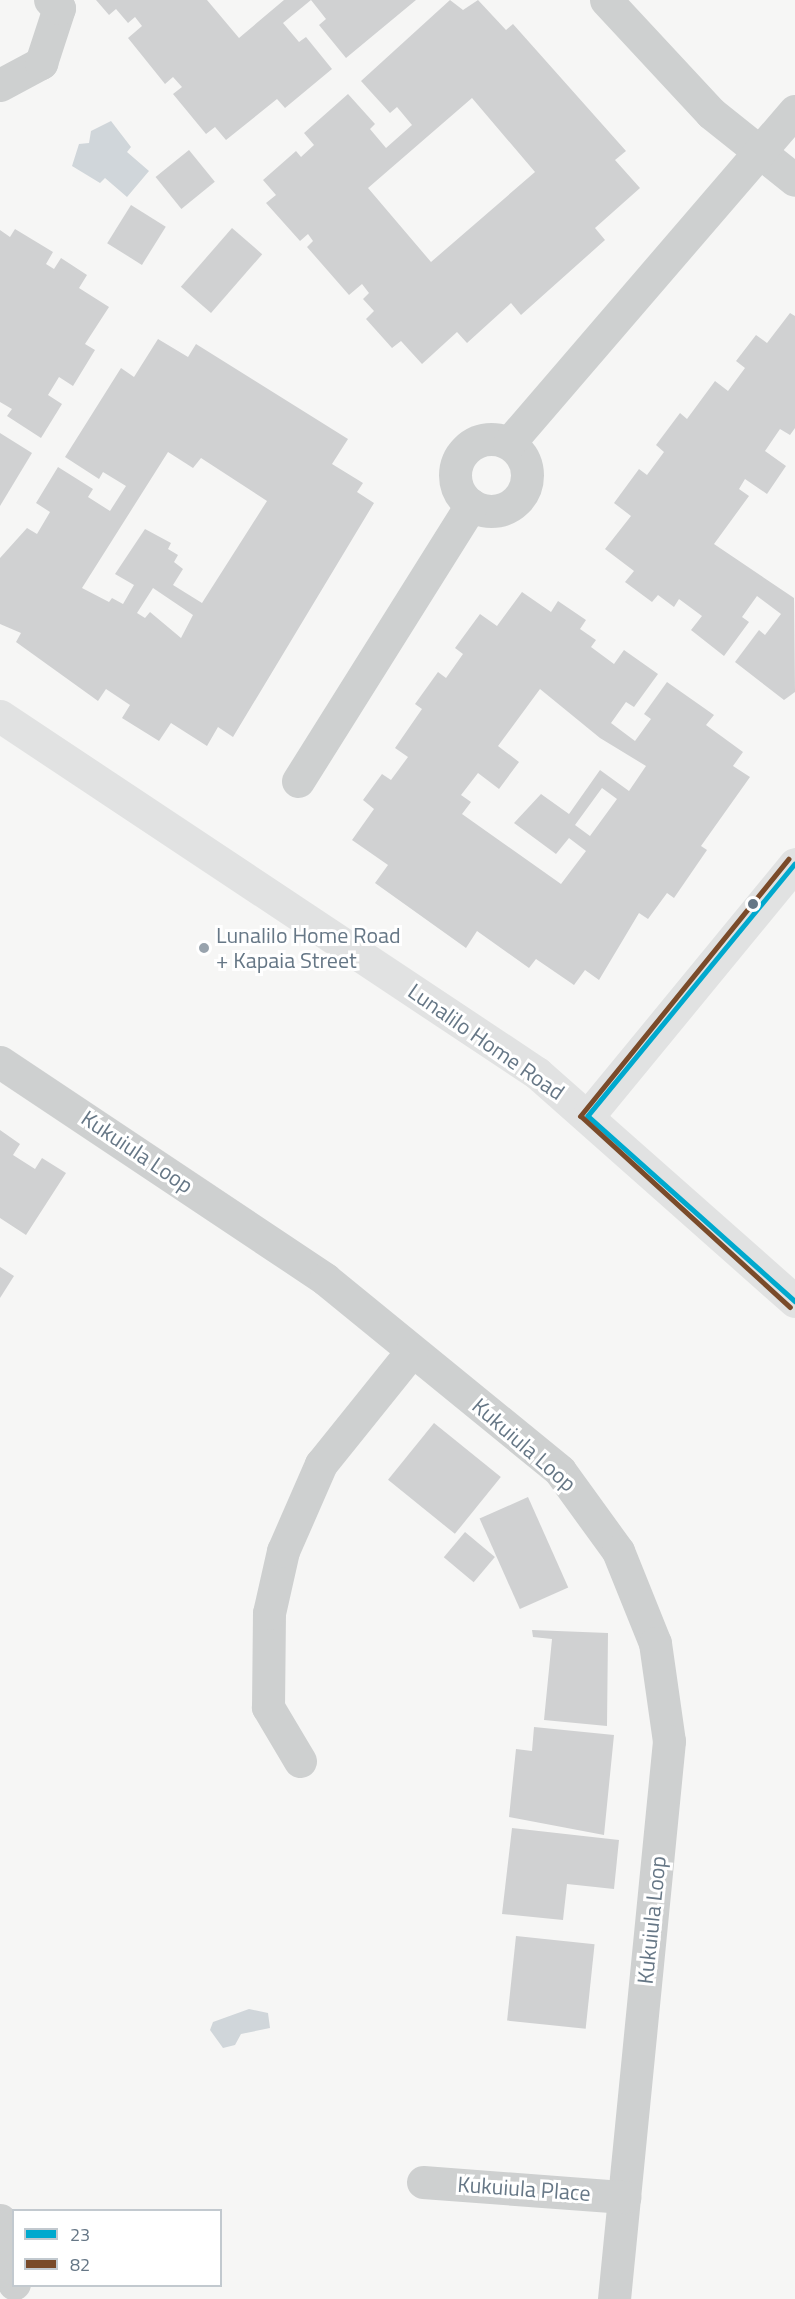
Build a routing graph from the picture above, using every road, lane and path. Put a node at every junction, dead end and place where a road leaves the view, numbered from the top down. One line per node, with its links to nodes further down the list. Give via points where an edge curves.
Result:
1 (50, 0): 3 (street, via 59,8 41,63)
2 (606, 0): 5 (street)
3 (0, 85)
4 (795, 111): 5 (street)
5 (757, 154): 6 (street); 7 (street)
6 (795, 180)
7 (509, 443): 8 (street, via 479,441 458,461 456,486); 8 (street, via 524,460 522,493 505,508)
8 (471, 506): 10 (street)
9 (0, 716): 13 (main road, Lunalilo Home Road, via 537,1072)
10 (298, 781)
11 (795, 864): 13 (main road)
12 (0, 1062): 15 (street, Kukuiula Loop, via 325,1279)
13 (588, 1116): 14 (main road, Lunalilo Home Road)
14 (795, 1301)
15 (411, 1352): 16 (street, via 321,1464 283,1551 269,1613 268,1707); 18 (street, Kukuiula Loop, via 560,1471 582,1496 618,1551 655,1643 666,1708 668,1774)
16 (300, 1761)
17 (423, 2182): 18 (street, Kukuiula Place)
18 (624, 2197): 21 (street, Kukuiula Loop)
19 (0, 2220): 20 (street)
20 (12, 2275)
21 (614, 2299)

